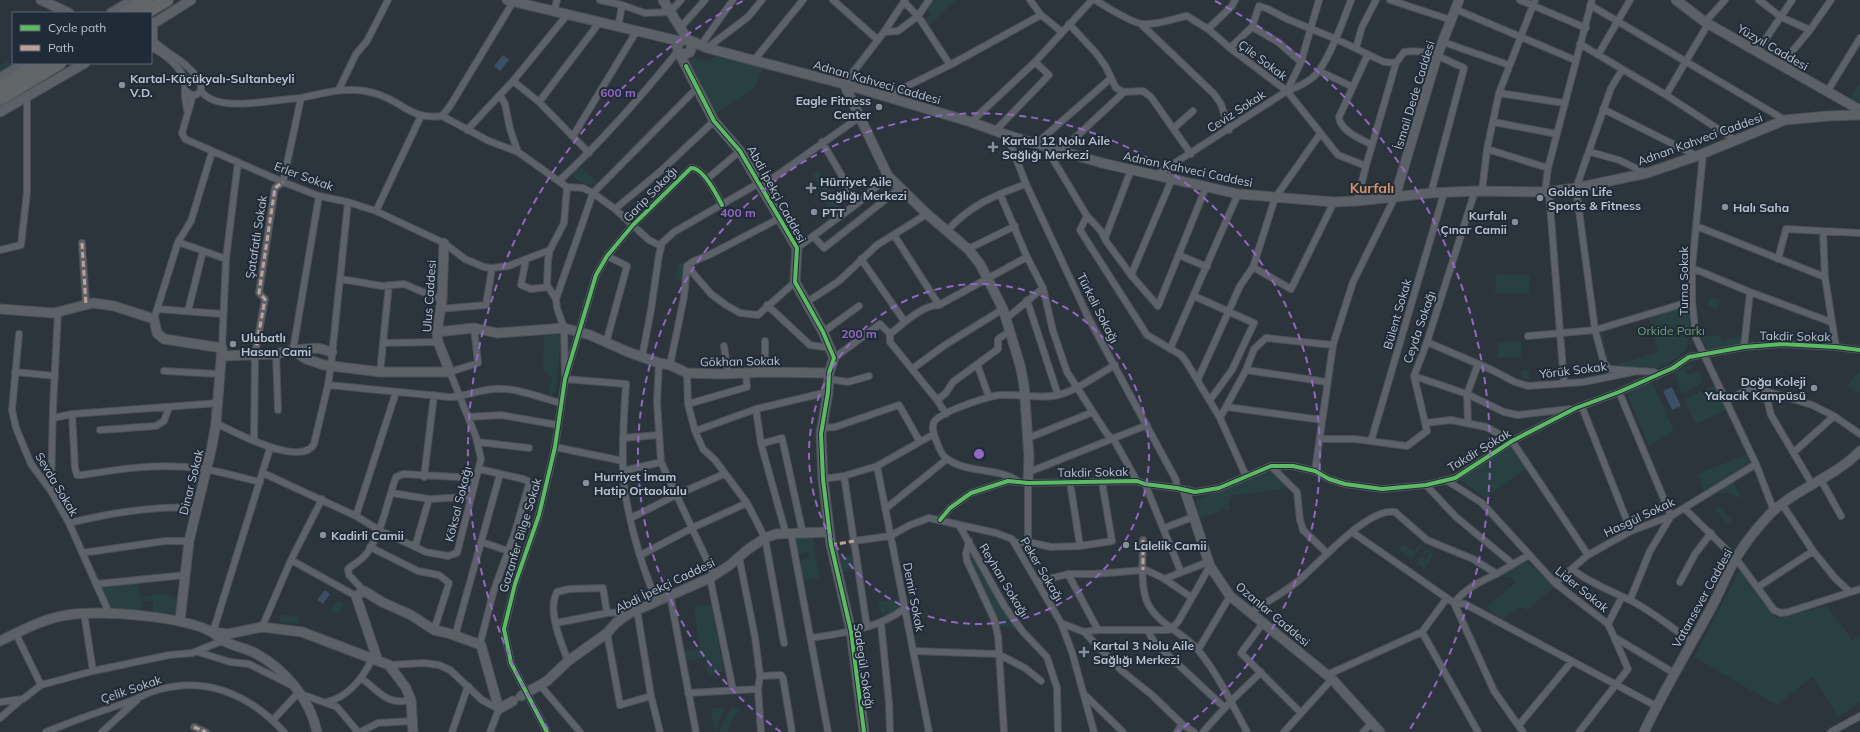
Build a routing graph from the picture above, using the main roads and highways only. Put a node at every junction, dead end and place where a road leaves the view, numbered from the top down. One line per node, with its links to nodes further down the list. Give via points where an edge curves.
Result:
1 (147, 0): 3 (highway)
2 (167, 0): 4 (highway)
3 (127, 12)
4 (147, 12)
5 (39, 64): 7 (highway)
6 (58, 64): 8 (highway)
7 (0, 87)
8 (0, 99)

